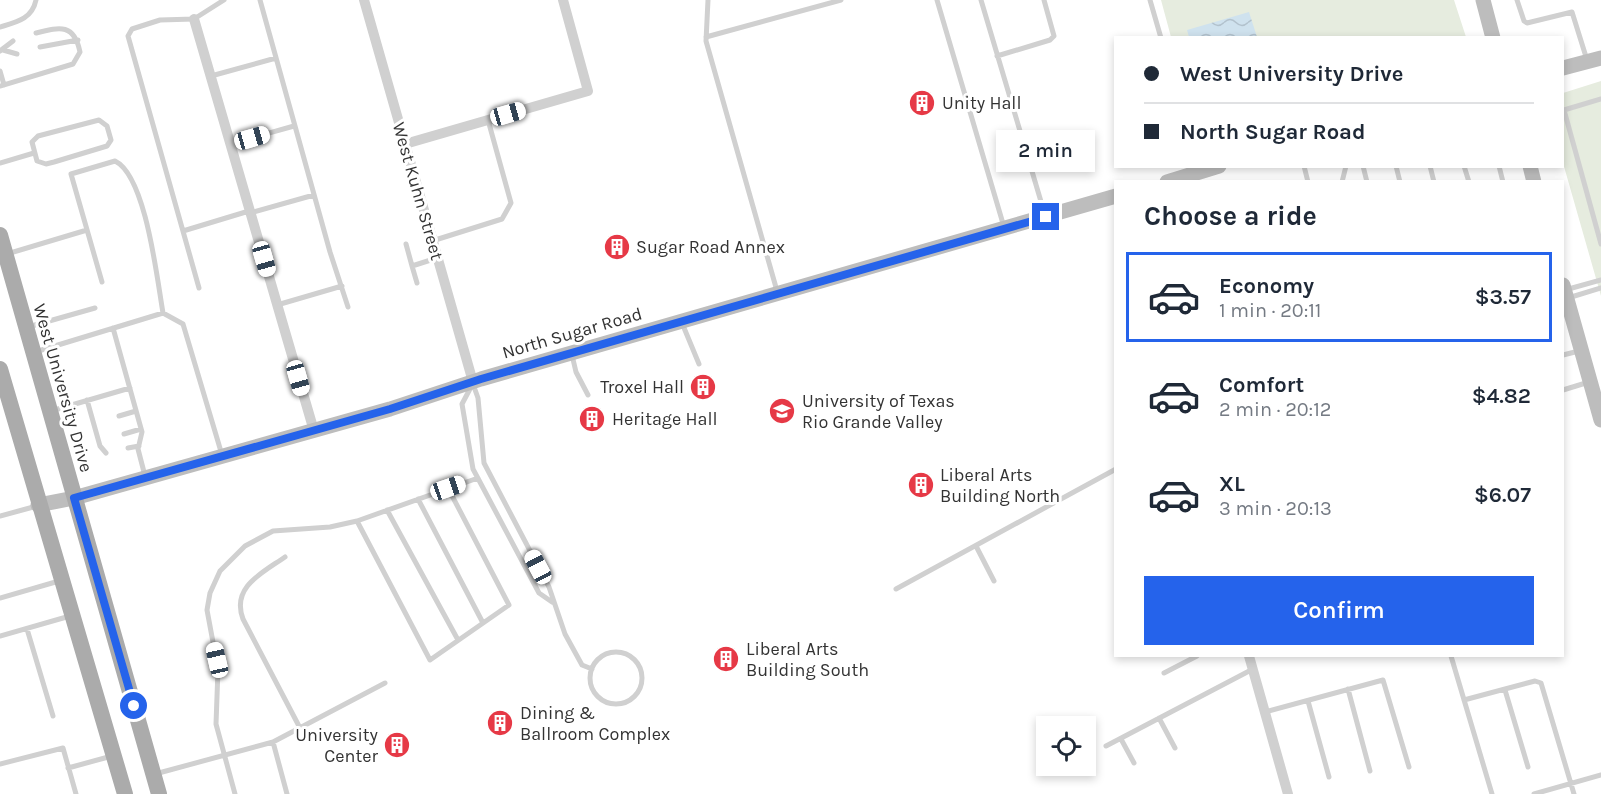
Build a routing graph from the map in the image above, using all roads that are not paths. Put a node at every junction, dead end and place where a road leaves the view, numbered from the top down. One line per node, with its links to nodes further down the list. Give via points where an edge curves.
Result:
1 (36, 0): 15 (lane, via 33,12 22,21)
2 (224, 0): 14 (lane)
3 (260, 0): 26 (lane)
4 (364, 0): 36 (street, West Kuhn Street)
5 (563, 0): 33 (street, via 588,91)
6 (708, 0): 19 (lane)
7 (841, 0): 19 (lane)
8 (938, 0): 45 (lane)
9 (981, 0): 25 (lane)
10 (1044, 0): 25 (lane, via 1054,36)
11 (1150, 0): 17 (lane)
12 (1483, 0): 18 (street)
13 (1517, 0): 27 (lane, via 1527,23 1572,12)
14 (194, 19): 30 (street); 47 (lane, via 150,22 132,28 128,36)
15 (0, 27)
16 (36, 33): 20 (lane, via 58,28 71,32)
17 (1160, 36)
18 (1492, 36)
19 (706, 37): 62 (lane)
20 (78, 40): 22 (lane); 31 (lane, via 80,52 73,64)
21 (13, 41): 23 (lane)
22 (40, 47)
23 (2, 51): 24 (lane)
24 (17, 54)
25 (998, 56): 44 (lane)
26 (276, 58): 30 (lane); 34 (lane)
27 (1594, 59): 28 (street)
28 (1564, 68)
29 (0, 71): 31 (lane)
30 (210, 76): 35 (street)
31 (2, 85)
32 (1601, 99): 51 (lane, via 1564,110)
33 (488, 120): 36 (street); 49 (lane, via 511,203 502,219)
34 (294, 126): 35 (lane); 41 (lane)
35 (230, 144): 43 (street)
36 (405, 144): 49 (street, West Kuhn Street)
37 (34, 153): 37 (lane, via 37,161 46,164 100,149 111,141 107,126 99,120 92,121 38,136 32,142); 38 (lane)
38 (0, 163)
39 (1198, 169): 40 (street)
40 (1172, 180)
41 (314, 195): 43 (lane); 58 (lane)
42 (1114, 197): 44 (street, North Sugar Road)
43 (250, 212): 47 (lane); 63 (street)
44 (1046, 217): 45 (street, North Sugar Road)
45 (1005, 228): 62 (street, North Sugar Road)
46 (87, 230): 52 (lane); 56 (lane); 66 (lane, via 71,174 115,161 124,166 134,182 158,265)
47 (183, 231): 59 (lane)
48 (0, 235): 52 (main road, West University Drive)
49 (432, 241): 53 (street, West Kuhn Street)
50 (406, 244): 54 (lane)
51 (1601, 244)
52 (6, 255): 68 (main road, West University Drive)
53 (437, 258): 54 (lane); 76 (street, West Kuhn Street)
54 (412, 266): 57 (lane)
55 (1601, 280): 61 (lane)
56 (102, 282)
57 (417, 283)
58 (342, 286): 63 (lane); 64 (lane)
59 (199, 288)
60 (1601, 288): 61 (lane)
61 (1565, 291): 70 (street)
62 (778, 294): 67 (street, North Sugar Road)
63 (277, 305): 88 (street)
64 (348, 306)
65 (95, 308): 68 (lane)
66 (164, 312): 69 (lane); 93 (lane, via 183,324)
67 (682, 321): 72 (street, North Sugar Road); 74 (lane)
68 (26, 327): 71 (main road, West University Drive)
69 (113, 328): 71 (lane); 78 (lane)
70 (1581, 350): 73 (lane); 77 (street)
71 (33, 352): 83 (main road, West University Drive)
72 (572, 353): 76 (street, North Sugar Road); 80 (lane, via 576,372)
73 (1564, 355)
74 (699, 364)
75 (0, 369): 81 (main road)
76 (473, 382): 88 (street, North Sugar Road); 94 (lane, via 462,404); 95 (lane)
77 (1590, 382): 79 (lane); 86 (street)
78 (130, 388): 82 (lane); 84 (lane)
79 (1564, 390)
80 (588, 395)
81 (4, 397): 102 (main road)
82 (87, 400): 83 (lane); 92 (lane)
83 (50, 411): 100 (main road, West University Drive)
84 (136, 411): 85 (lane); 87 (lane)
85 (118, 416)
86 (1601, 420)
87 (141, 429): 89 (lane); 90 (lane)
88 (314, 431): 93 (street, North Sugar Road)
89 (124, 434)
90 (139, 446): 91 (lane); 97 (lane)
91 (128, 448)
92 (106, 453)
93 (223, 457): 97 (street, North Sugar Road)
94 (472, 463): 95 (lane); 98 (lane)
95 (484, 463): 112 (lane, via 549,587)
96 (1114, 470): 106 (lane)
97 (146, 477): 100 (street, North Sugar Road)
98 (478, 478): 99 (lane); 112 (lane, via 539,592)
99 (448, 488): 101 (lane); 114 (lane, via 509,605)
100 (74, 498): 102 (street, North Sugar Road); 145 (main road, West University Drive)
101 (418, 499): 103 (lane); 114 (lane)
102 (38, 505): 104 (lane); 108 (main road)
103 (387, 510): 105 (lane); 117 (lane)
104 (0, 516)
105 (357, 521): 117 (lane, via 430,660); 137 (lane, via 273,531 245,546 220,571 207,610 218,669 216,724)
106 (976, 546): 109 (lane); 110 (lane)
107 (285, 558): 132 (lane, via 248,584 239,598 240,612)
108 (61, 581): 111 (lane); 113 (main road)
109 (994, 581)
110 (896, 589)
111 (0, 598)
112 (552, 603): 121 (lane, via 582,665)
113 (71, 616): 115 (lane); 138 (main road)
114 (483, 623): 117 (lane)
115 (27, 628): 116 (lane); 130 (lane)
116 (0, 636)
117 (458, 640)
118 (1195, 657): 123 (lane)
119 (1249, 657): 122 (street)
120 (1451, 657): 127 (lane)
121 (592, 669): 121 (lane, via 592,687 607,703 624,704 640,689 640,667 628,655 619,652 603,656)
122 (1253, 669): 129 (street); 131 (lane)
123 (1164, 673)
124 (385, 683): 132 (lane)
125 (1348, 689): 128 (lane); 141 (lane, via 1383,680); 144 (lane)
126 (1505, 690): 127 (lane); 142 (lane); 148 (lane, via 1535,681 1541,683)
127 (1464, 700): 155 (lane)
128 (1308, 701): 129 (lane); 147 (lane)
129 (1266, 712): 154 (street)
130 (53, 716)
131 (1159, 718): 133 (lane); 136 (lane)
132 (300, 728): 134 (lane)
133 (1121, 738): 135 (lane); 140 (lane)
134 (273, 742): 137 (lane); 153 (lane)
135 (1106, 746)
136 (1175, 748)
137 (225, 754): 145 (lane); 152 (lane)
138 (113, 756): 143 (lane); 150 (main road)
139 (0, 764): 143 (lane, via 59,747 63,748)
140 (1134, 764)
141 (1409, 767)
142 (1527, 767)
143 (68, 768): 149 (lane)
144 (1370, 771)
145 (153, 775): 151 (main road, West University Drive)
146 (1601, 775): 148 (lane)
147 (1329, 777)
148 (1571, 783): 156 (lane); 157 (lane)
149 (76, 794)
150 (125, 794)
151 (159, 794)
152 (235, 794)
153 (287, 794)
154 (1288, 794)
155 (1492, 794)
156 (1534, 794)
157 (1574, 794)

